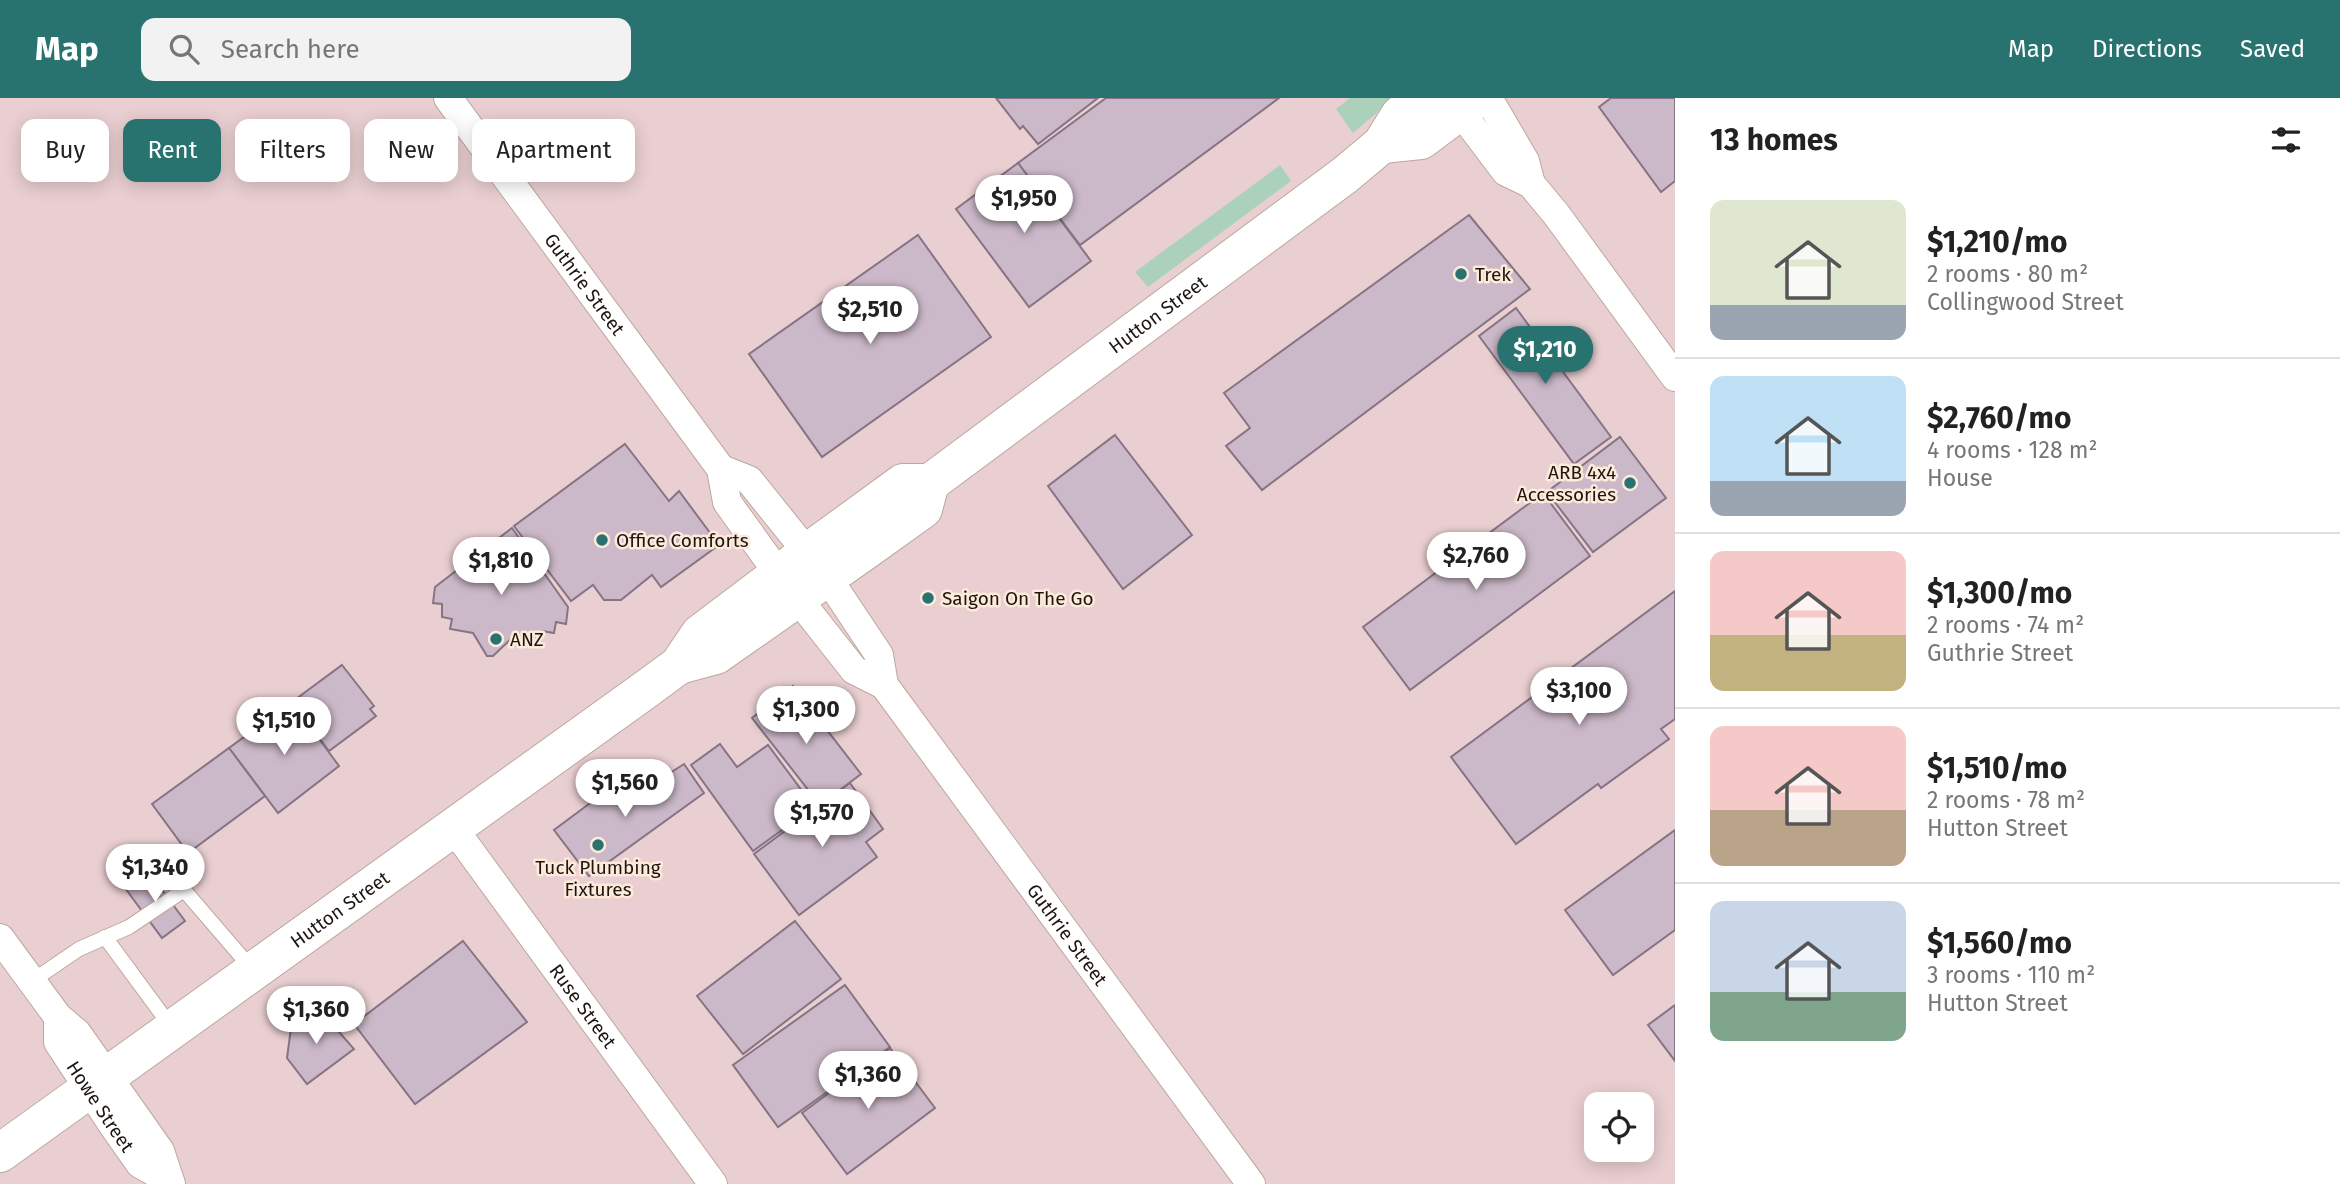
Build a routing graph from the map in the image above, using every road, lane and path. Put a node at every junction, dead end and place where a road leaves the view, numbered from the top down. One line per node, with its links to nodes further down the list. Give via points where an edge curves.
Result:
1 (448, 98): 6 (street, Guthrie Street, via 721,469 727,502)
2 (1423, 98): 4 (main road, Hutton Street, via 1400,115)
3 (1469, 101): 4 (main road, via 1421,140); 5 (street, via 1506,172 1531,184)
4 (1382, 144): 6 (main road, Hutton Street, via 930,483 903,483)
5 (1675, 377)
6 (803, 576): 7 (main road, Hutton Street, via 700,634 679,665); 17 (street, Guthrie Street, via 879,655 884,685)
7 (454, 829): 10 (main road, Hutton Street); 16 (street, Ruse Street)
8 (105, 937): 10 (lane, via 129,927 184,890); 11 (lane); 12 (lane)
9 (0, 938): 11 (street, Howe Street)
10 (254, 972): 12 (main road, Hutton Street)
11 (32, 981): 13 (street, Howe Street, via 58,1017 58,1042)
12 (172, 1028): 13 (main road, Hutton Street)
13 (97, 1081): 14 (main road, Hutton Street); 15 (street, Howe Street, via 140,1164)
14 (0, 1153)
15 (168, 1181)
16 (713, 1184)
17 (1251, 1184)

